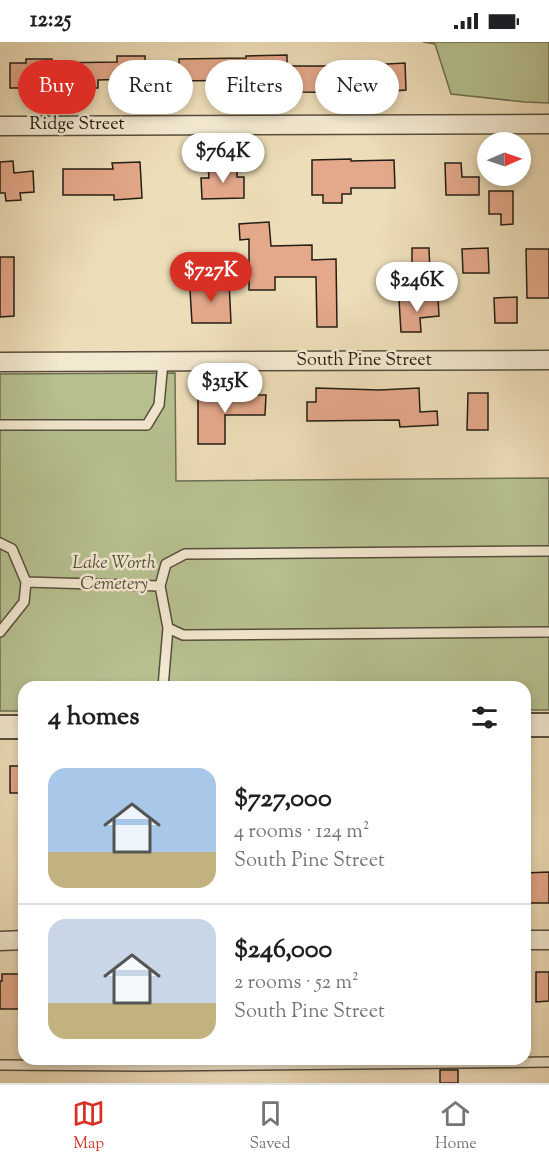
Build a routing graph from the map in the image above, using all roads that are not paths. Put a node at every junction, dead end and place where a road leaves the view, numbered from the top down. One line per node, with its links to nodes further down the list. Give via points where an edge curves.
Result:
1 (549, 123): 2 (street, Ridge Street)
2 (0, 126)
3 (549, 360): 5 (street, South Pine Street)
4 (0, 362): 5 (street, South Pine Street)
5 (163, 362): 6 (lane, via 159,405 147,425)
6 (0, 425)
7 (0, 543): 9 (lane, via 12,549)
8 (549, 551): 10 (lane, via 185,554 166,564)
9 (26, 582): 10 (lane); 12 (lane, via 24,602)
10 (160, 586): 11 (lane)
11 (168, 628): 13 (lane, via 183,635); 14 (lane)
12 (0, 632)
13 (549, 632)
14 (164, 681)
15 (531, 725): 16 (street)
16 (549, 725)
17 (0, 727): 18 (street)
18 (18, 727)
19 (18, 940): 22 (street)
20 (531, 940): 21 (street)
21 (549, 940)
22 (0, 941)
23 (531, 1062): 24 (lane)
24 (549, 1062)
25 (0, 1065): 26 (lane)
26 (263, 1065)

